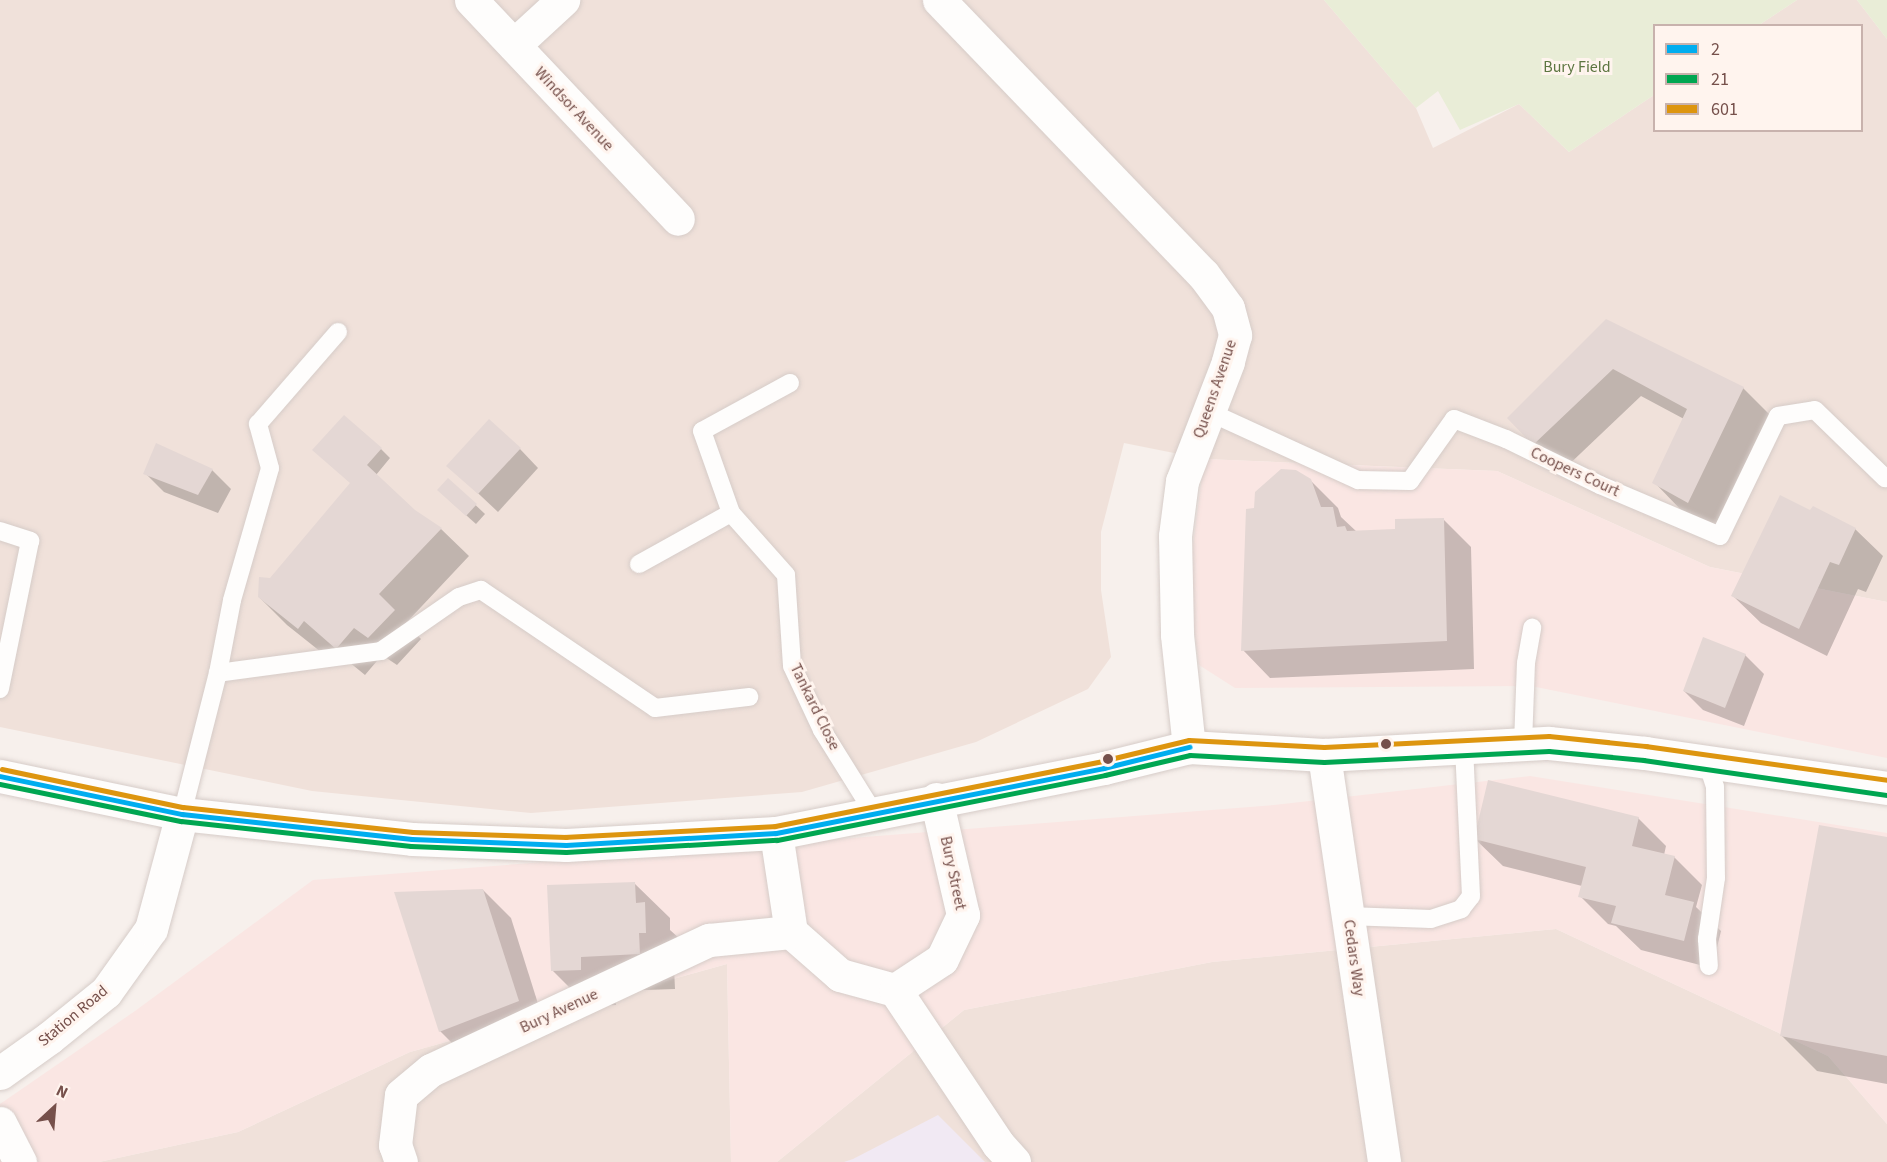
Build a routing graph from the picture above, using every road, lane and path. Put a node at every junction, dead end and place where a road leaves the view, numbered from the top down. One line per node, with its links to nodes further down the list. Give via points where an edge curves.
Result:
1 (471, 0): 4 (street, Windsor Avenue)
2 (562, 0): 4 (street)
3 (939, 0): 8 (street, Queens Avenue, via 1203,274 1228,308 1235,335)
4 (514, 45): 5 (street, Windsor Avenue)
5 (678, 219)
6 (338, 332): 14 (lane, via 258,424 270,468 232,600)
7 (790, 383): 10 (lane, Tankard Close, via 702,431)
8 (1207, 411): 9 (lane, Coopers Court, via 1358,480 1410,482 1454,418 1720,536 1778,416 1815,410); 19 (street, Queens Avenue, via 1182,482 1175,536 1177,635)
9 (1885, 478)
10 (732, 513): 12 (lane); 25 (lane, Tankard Close, via 786,575 792,666 822,730)
11 (0, 531): 15 (lane, via 30,541)
12 (639, 564)
13 (1532, 627): 17 (lane, via 1526,663)
14 (218, 673): 16 (lane, via 381,651 459,597 481,590 654,708); 26 (lane)
15 (0, 689)
16 (749, 697)
17 (1523, 744): 18 (street); 21 (street, via 1549,743)
18 (1464, 746): 20 (street); 28 (lane, via 1471,896 1461,909 1431,919)
19 (1189, 747): 20 (street); 24 (street, via 1104,768)
20 (1324, 754): 28 (street, Cedars Way)
21 (1707, 762): 23 (street); 30 (lane, via 1715,787 1716,878 1707,939)
22 (0, 776): 26 (street)
23 (1887, 788)
24 (936, 799): 25 (street); 31 (street, Bury Street, via 963,915 942,959)
25 (873, 812): 27 (street)
26 (182, 814): 27 (street, via 412,839 566,845); 32 (street, Station Road, via 151,929 106,992)
27 (776, 833): 29 (street)
28 (1347, 916): 37 (street, Cedars Way)
29 (791, 932): 31 (street, via 840,975); 35 (street, Bury Avenue, via 709,940 431,1070 401,1095 395,1145)
30 (1709, 966)
31 (895, 990): 36 (street)
32 (0, 1073)
33 (0, 1123): 34 (street)
34 (20, 1162)
35 (401, 1162)
36 (1014, 1162)
37 (1384, 1162)

